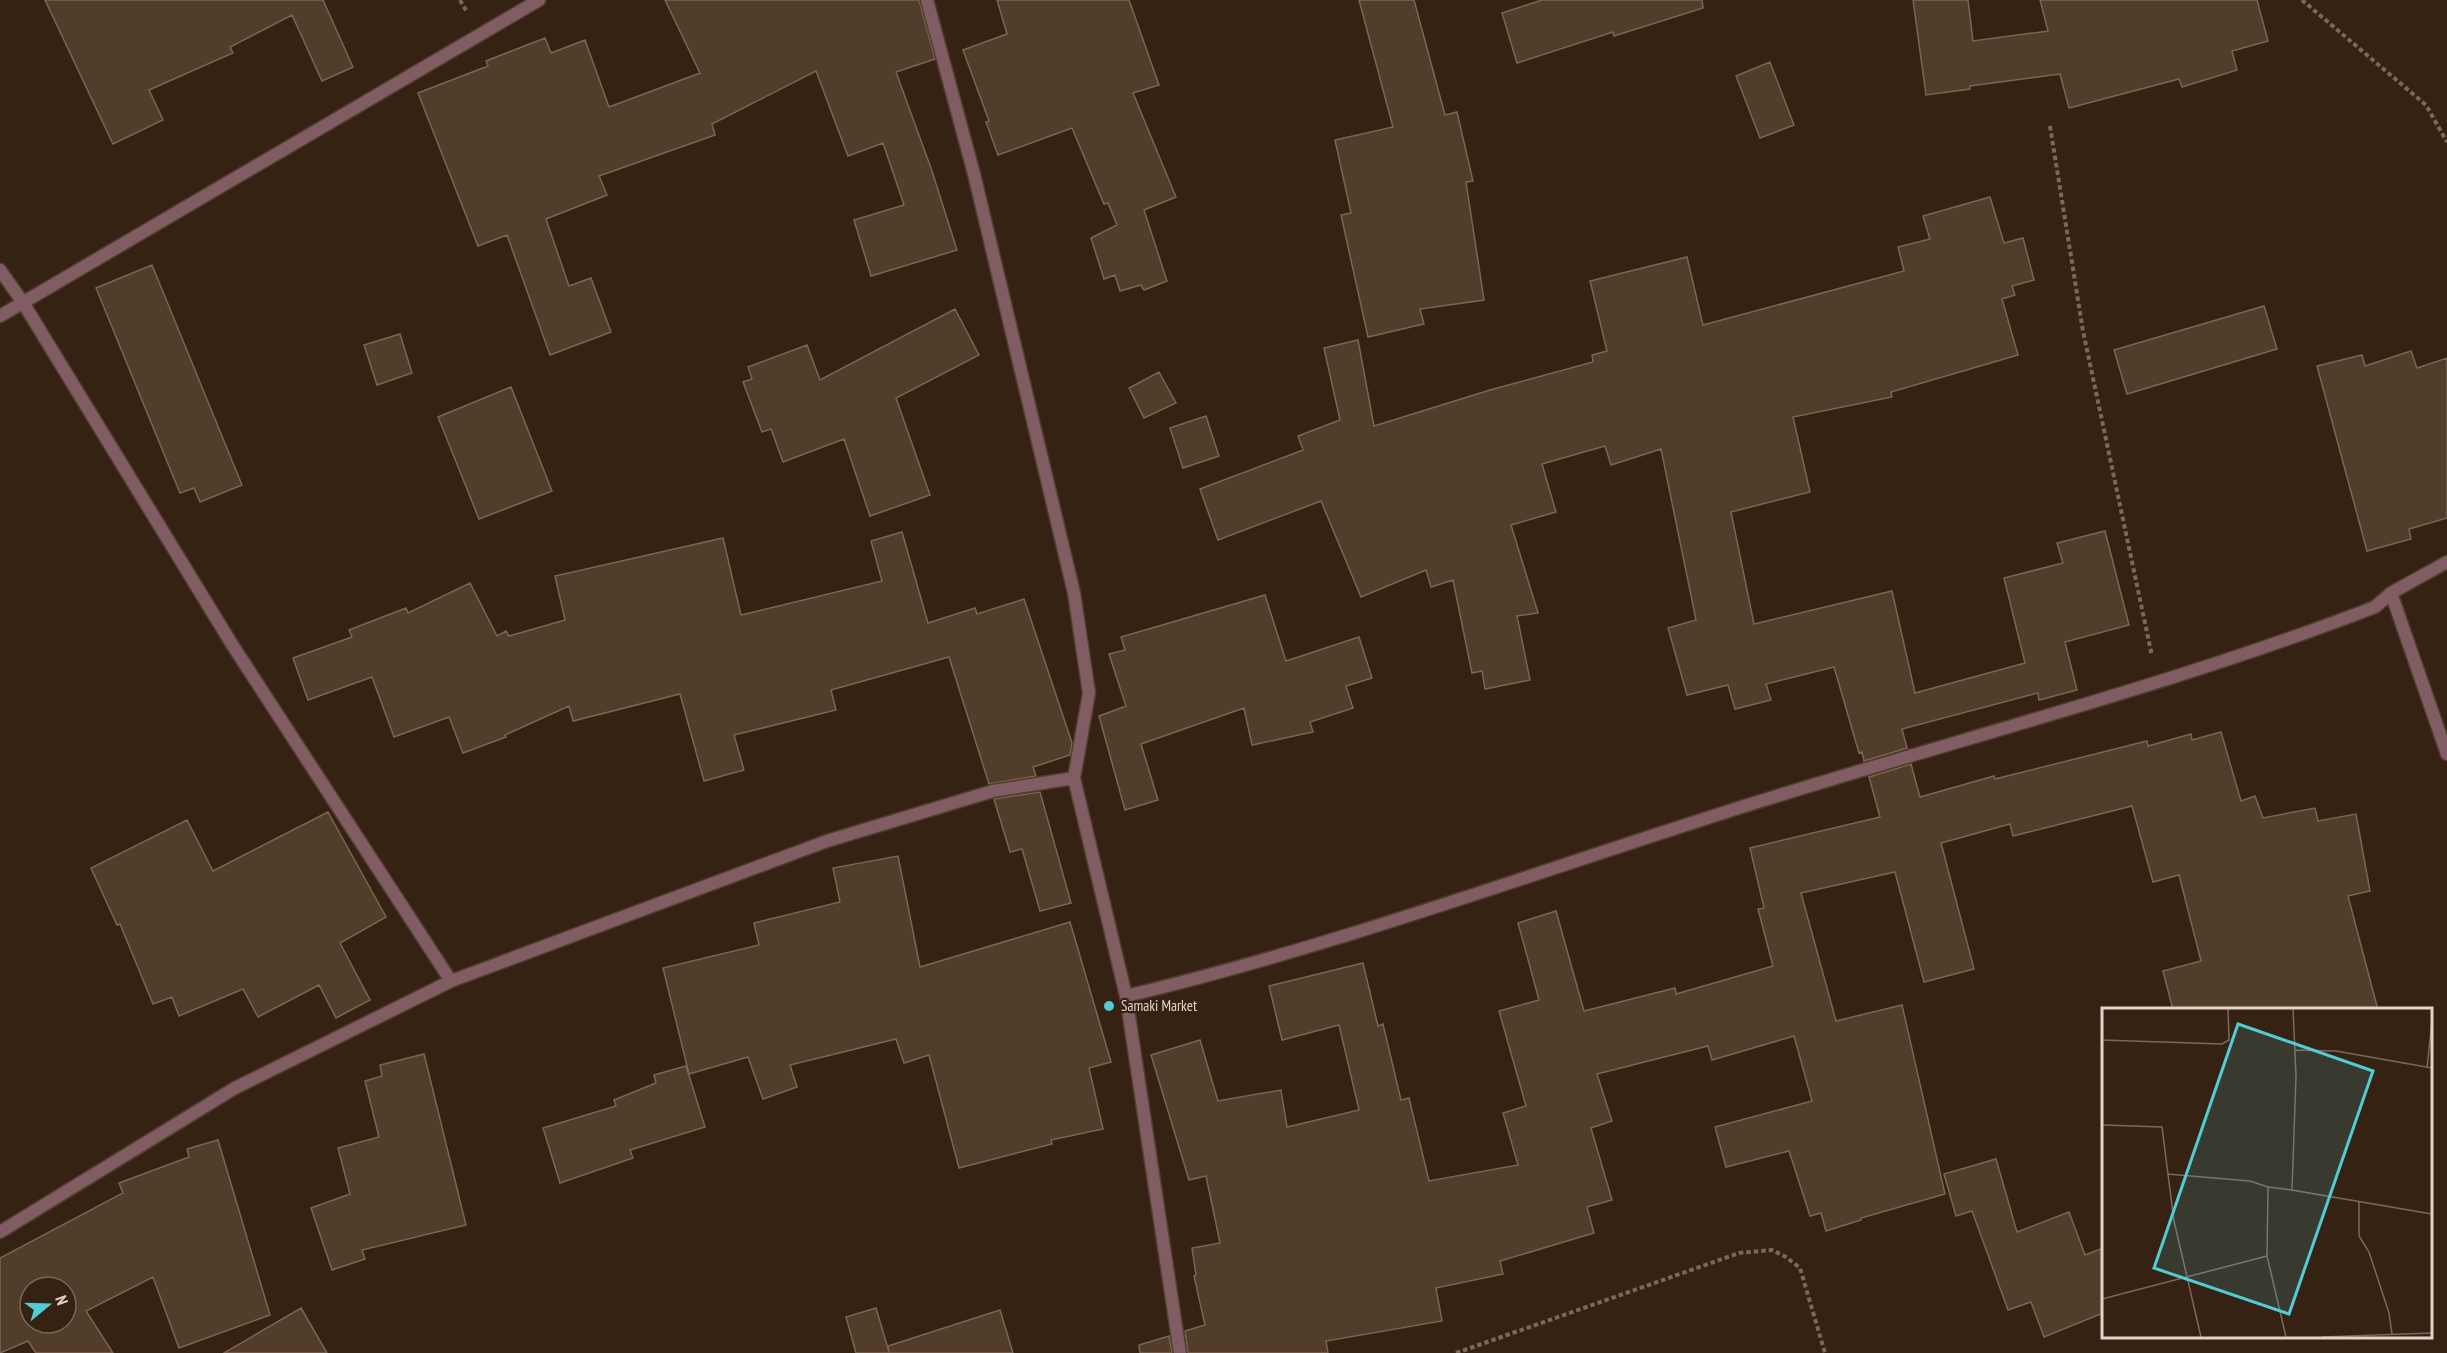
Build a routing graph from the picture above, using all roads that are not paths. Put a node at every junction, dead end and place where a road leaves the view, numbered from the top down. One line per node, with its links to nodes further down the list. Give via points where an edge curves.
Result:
1 (538, 0): 4 (street)
2 (927, 0): 9 (street, via 974,174 1074,593 1089,693)
3 (0, 270): 4 (street)
4 (22, 302): 5 (street); 10 (street, via 233,646)
5 (0, 316)
6 (2447, 562): 7 (street)
7 (2391, 593): 8 (street); 11 (street, via 2375,608 2158,683 1751,804 1224,973)
8 (2447, 754)
9 (1074, 778): 10 (street, via 993,791 827,841); 11 (street)
10 (451, 981): 12 (street, via 235,1088)
11 (1126, 996): 13 (street)
12 (0, 1232)
13 (1180, 1353)

